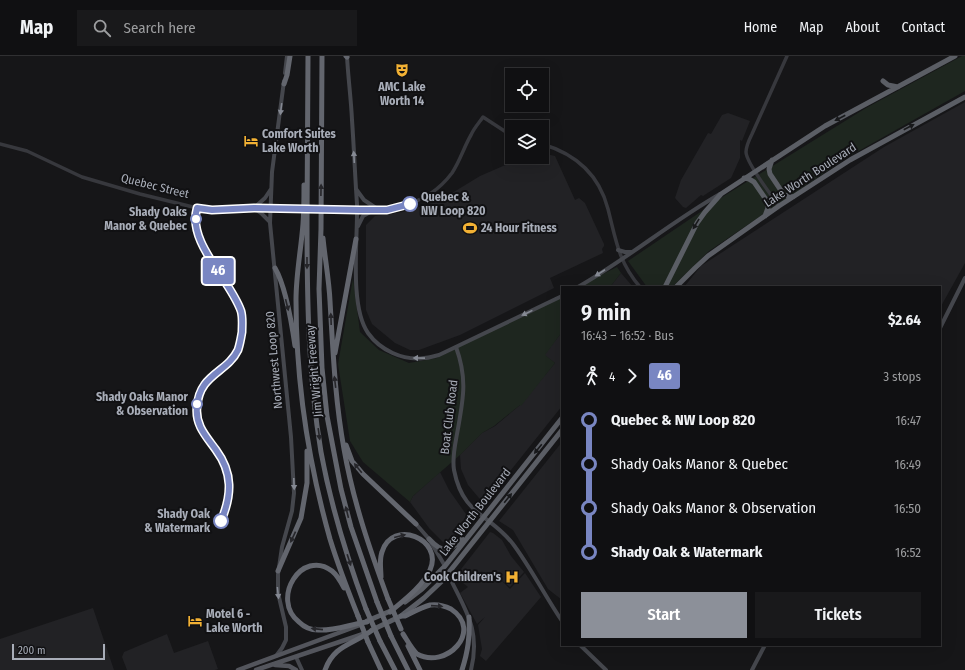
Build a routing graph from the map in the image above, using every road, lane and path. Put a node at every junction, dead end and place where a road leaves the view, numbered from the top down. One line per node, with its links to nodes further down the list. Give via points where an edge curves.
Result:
1 (287, 56): 9 (main road, Northwest Loop 820)
2 (290, 56): 9 (highway)
3 (308, 56): 15 (highway, Jim Wright Freeway)
4 (322, 56): 31 (highway, Jim Wright Freeway, one-way to 4)
5 (347, 56): 20 (main road, one-way to 5)
6 (787, 56): 17 (street, via 746,147 746,154)
7 (955, 56): 10 (highway)
8 (884, 81): 10 (highway, via 888,85)
9 (284, 84): 19 (main road, Northwest Loop 820, one-way to 19)
10 (898, 87): 16 (highway, one-way to 16, via 825,126)
11 (965, 97): 22 (highway, Lake Worth Boulevard, one-way to 11, via 875,146)
12 (505, 131): 28 (street, Quebec Street, via 483,117 471,134 452,173 437,189 412,204)
13 (0, 144): 24 (street, Quebec Street, via 27,151 82,177 140,194 212,210)
14 (549, 146): 33 (street, via 579,161 589,171 608,207)
15 (308, 151): 46 (highway, via 305,156 303,224 297,282); 82 (highway, Jim Wright Freeway, one-way to 82, bridge, via 307,301 311,375 321,452 342,538 366,609)
16 (772, 160): 17 (highway); 22 (highway, via 770,174 784,195)
17 (755, 171): 18 (highway); 23 (street)
18 (744, 178): 21 (highway); 29 (highway, via 754,182 767,201)
19 (271, 189): 24 (main road); 25 (main road, Northwest Loop 820)
20 (356, 189): 26 (main road); 28 (main road, via 364,200)
21 (721, 194): 34 (main road); 40 (highway, one-way to 40, via 697,223)
22 (794, 197): 23 (highway, Lake Worth Boulevard)
23 (779, 206): 29 (highway, Lake Worth Boulevard)
24 (254, 208): 25 (street, Quebec Street); 30 (main road)
25 (270, 209): 26 (street, Quebec Street, bridge); 30 (main road, Northwest Loop 820)
26 (357, 210): 27 (street, Quebec Street); 32 (main road)
27 (374, 210): 28 (street, Quebec Street); 32 (main road, via 360,220)
28 (379, 210)
29 (765, 216): 41 (highway, Lake Worth Boulevard, via 708,256)
30 (270, 222): 36 (main road, Northwest Loop 820)
31 (321, 229): 45 (highway, one-way to 31, via 330,299); 83 (highway, Jim Wright Freeway, one-way to 31, bridge, via 377,602 350,527 341,489 327,416 320,329)
32 (356, 238): 44 (main road, one-way to 32, via 423,359 395,354 375,340 361,318 358,305); 45 (highway)
33 (618, 250): 34 (main road); 35 (street)
34 (632, 252): 35 (main road)
35 (622, 259): 38 (main road, one-way to 38); 39 (street)
36 (275, 268): 46 (highway, one-way to 46, via 286,300); 57 (main road, Northwest Loop 820, one-way to 57, via 294,471 292,510)
37 (965, 278): 43 (main road)
38 (580, 286)
39 (639, 286)
40 (666, 286)
41 (677, 286)
42 (561, 296): 44 (main road, one-way to 44)
43 (941, 326)
44 (456, 347): 51 (main road, Boat Club Road, via 464,375 464,394 454,451 454,469 463,497)
45 (333, 358): 49 (highway, one-way to 45)
46 (299, 365): 50 (highway)
47 (561, 419): 51 (highway, Lake Worth Boulevard, one-way to 51)
48 (561, 431): 52 (highway, Lake Worth Boulevard, one-way to 48)
49 (342, 435): 53 (highway, one-way to 49, via 352,461); 59 (highway, via 359,514)
50 (308, 444): 57 (highway, one-way to 57, via 307,483 302,518); 60 (highway, via 331,540)
51 (483, 518): 52 (main road, Boat Club Road); 54 (highway, Lake Worth Boulevard)
52 (489, 522): 58 (highway, Lake Worth Boulevard); 64 (main road, Boat Club Road, via 512,544)
53 (416, 524): 55 (main road)
54 (467, 538): 55 (highway, via 446,550 438,548); 56 (highway, Lake Worth Boulevard)
55 (429, 539): 56 (main road)
56 (445, 566): 61 (highway, Lake Worth Boulevard, via 418,592)
57 (278, 571): 71 (main road, Northwest Loop 820, one-way to 71, via 279,602 287,634 284,645)
58 (448, 574): 62 (highway, Lake Worth Boulevard, via 428,595); 63 (main road)
59 (382, 580): 61 (highway, one-way to 61, via 382,552 392,538 403,534 425,542 431,553 430,570 413,592); 67 (highway, bridge)
60 (355, 608): 65 (highway, one-way to 60, via 334,629 319,630 307,627 290,611 289,588 294,577 303,569 318,565 325,567 337,576); 70 (highway, bridge)
61 (390, 612): 65 (highway, Lake Worth Boulevard)
62 (401, 616): 66 (highway, Lake Worth Boulevard); 67 (highway, one-way to 67, via 430,605 443,606 450,608 457,616 464,634 461,644 454,653 438,661 427,660 418,654)
63 (468, 617): 85 (highway, via 470,636); 86 (main road, via 475,642)
64 (561, 619)
65 (367, 622): 71 (main road, Lake Worth Boulevard)
66 (371, 631): 72 (main road, Lake Worth Boulevard); 79 (highway, via 340,648 328,662)
67 (402, 632): 84 (highway)
68 (581, 646): 87 (main road)
69 (764, 646): 88 (main road)
70 (374, 656): 80 (highway); 81 (highway)
71 (276, 657): 73 (main road, Lake Worth Boulevard)
72 (296, 657): 74 (main road, Lake Worth Boulevard); 78 (main road)
73 (269, 659): 74 (main road); 75 (main road, Lake Worth Boulevard)
74 (273, 664): 76 (main road, Lake Worth Boulevard); 77 (main road, via 289,666)
75 (238, 670)
76 (256, 670)
77 (296, 670)
78 (302, 670)
79 (325, 670)
80 (378, 670)
81 (381, 670)
82 (395, 670)
83 (408, 670)
84 (420, 670)
85 (462, 670)
86 (471, 670)
87 (606, 670)
88 (752, 670)

